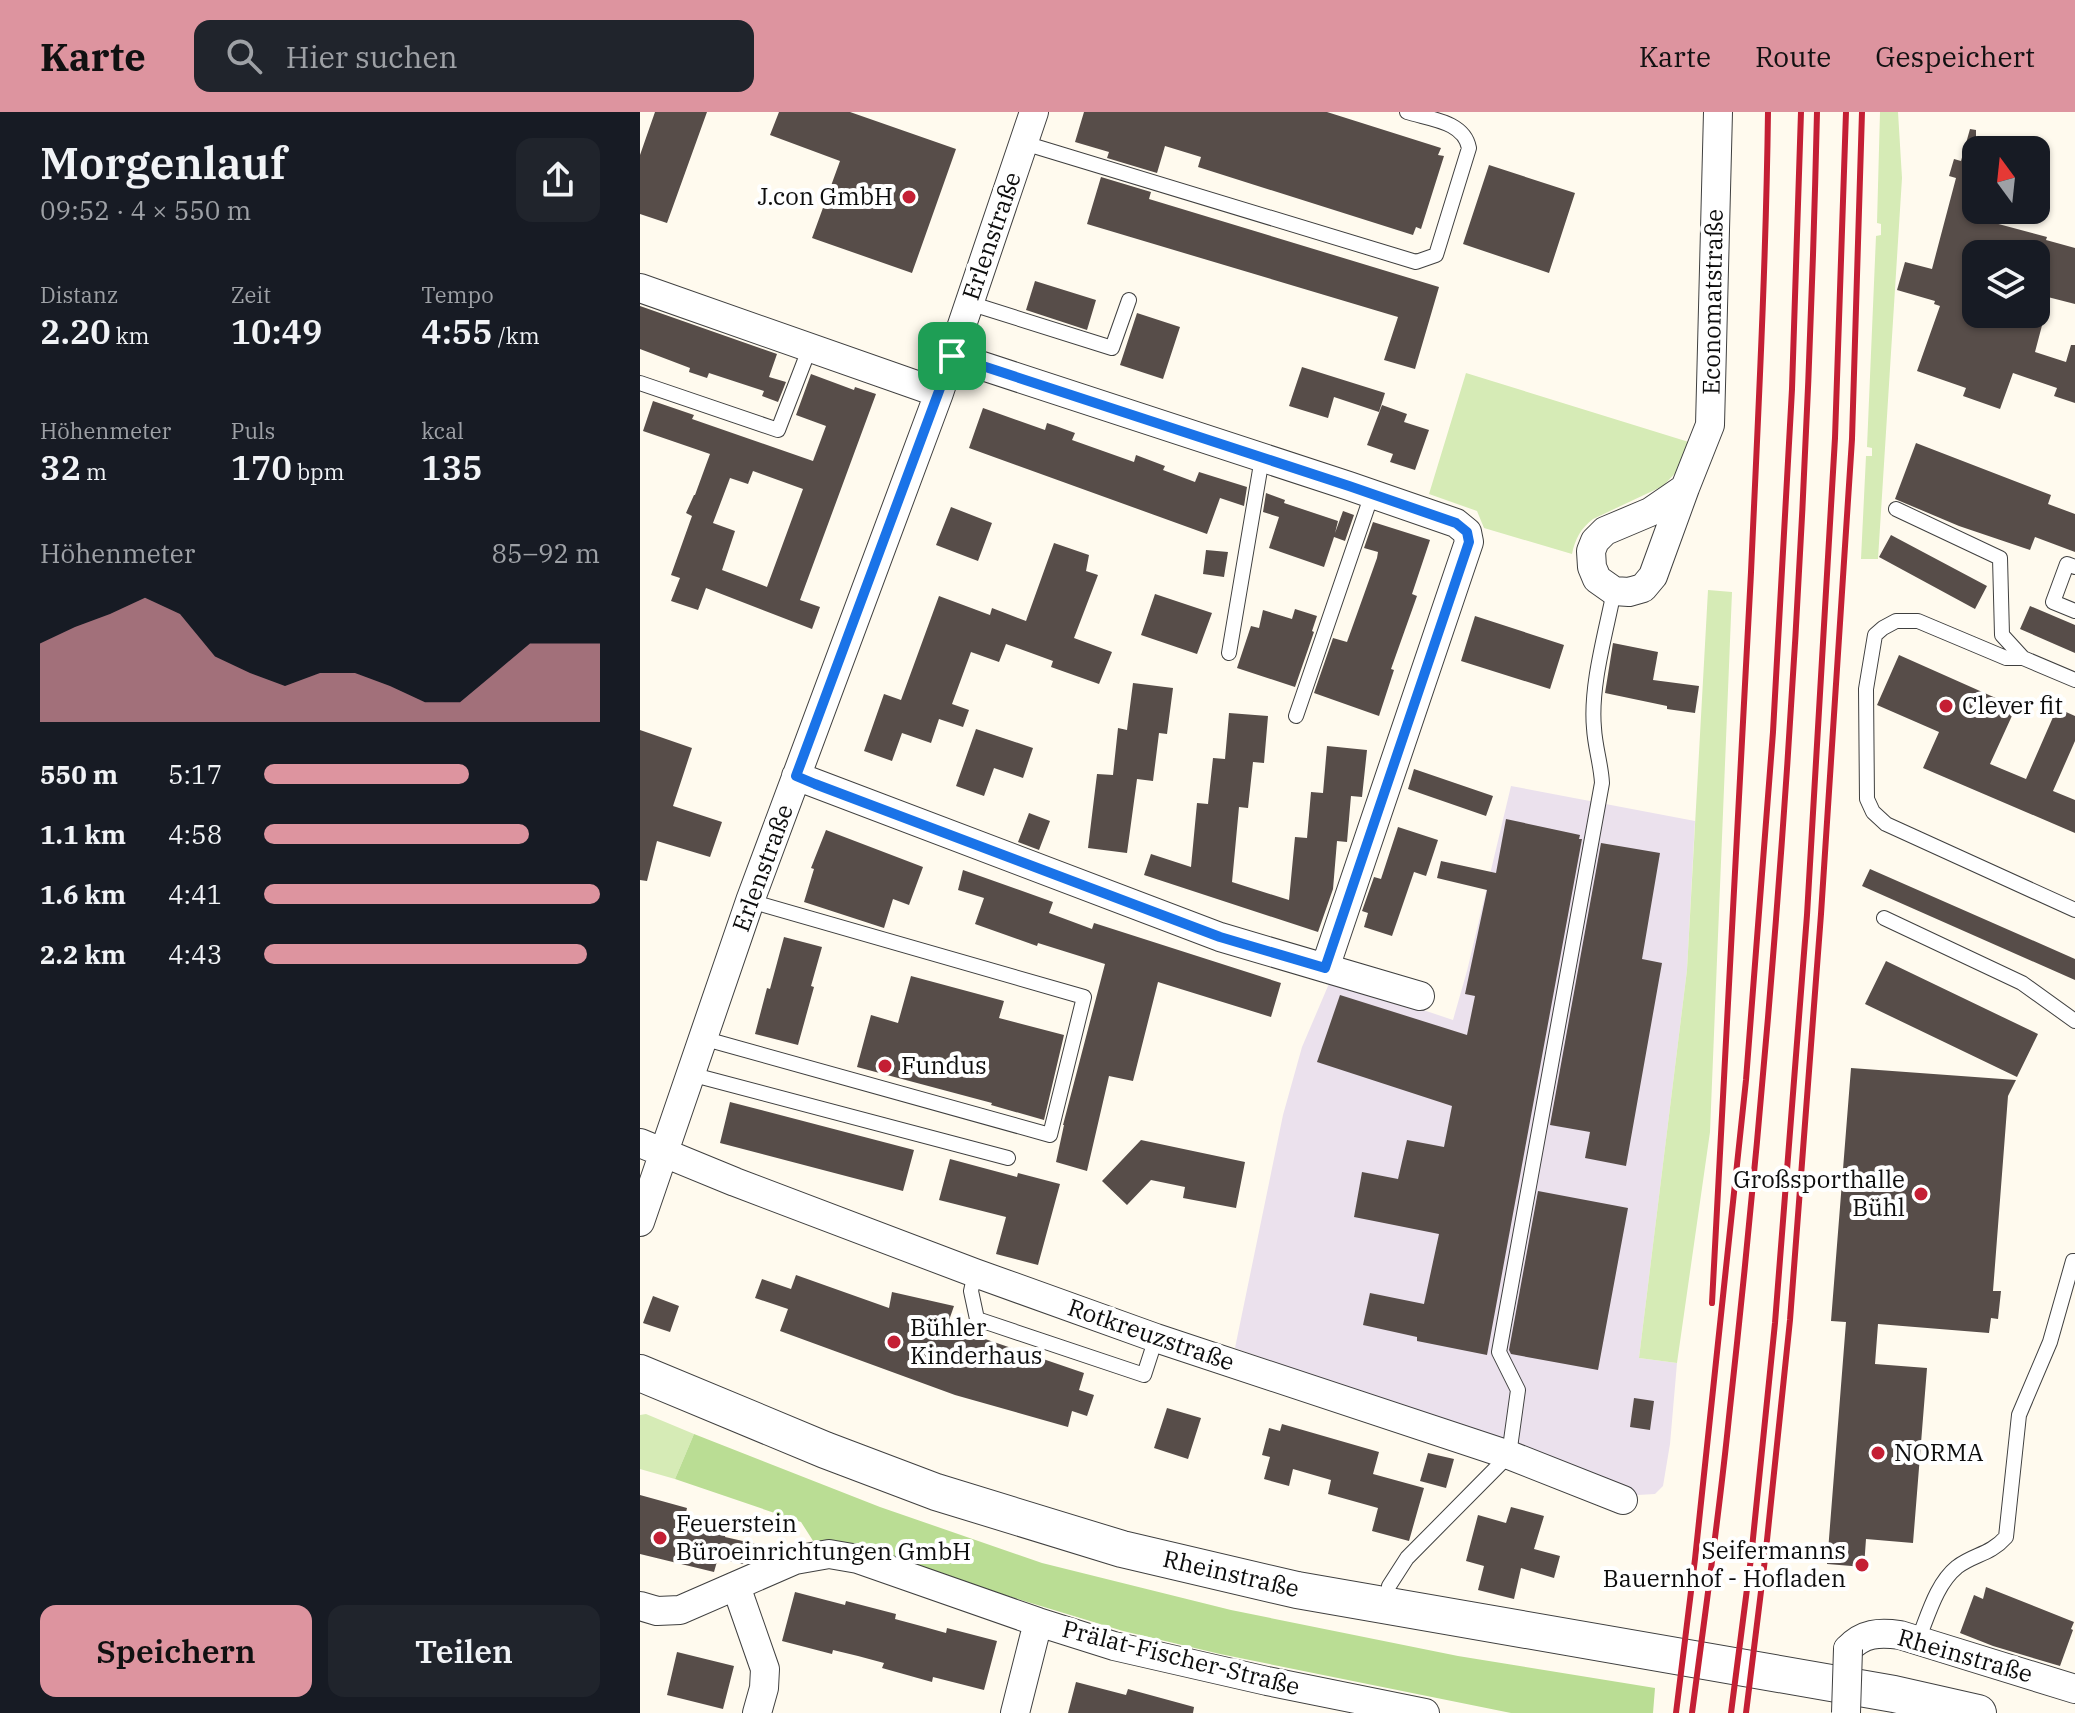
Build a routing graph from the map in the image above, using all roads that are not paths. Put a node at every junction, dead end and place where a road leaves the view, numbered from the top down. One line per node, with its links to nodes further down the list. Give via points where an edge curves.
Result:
1 (1034, 112): 4 (street, Erlenstraße)
2 (1407, 112): 4 (lane, via 1456,127 1469,148 1436,255 1416,262)
3 (1718, 112): 13 (street, Economatstraße, via 1710,425)
4 (1024, 143): 7 (street, Erlenstraße)
5 (640, 288): 8 (street)
6 (1129, 300): 7 (lane, via 1112,348)
7 (969, 303): 9 (street, Erlenstraße)
8 (810, 347): 10 (lane, via 778,430); 11 (street)
9 (952, 356): 11 (street, Erlenstraße); 12 (street)
10 (640, 383)
11 (939, 393): 23 (street, Erlenstraße)
12 (1262, 458): 14 (street); 19 (lane)
13 (1685, 488): 17 (street, Economatstraße, via 1653,576 1643,588); 17 (street, via 1595,541 1592,567 1597,579)
14 (1372, 494): 22 (lane); 27 (street, via 1456,523 1469,542)
15 (1896, 509): 20 (lane, via 2000,558 2002,635)
16 (2075, 567): 18 (lane, via 2067,564 2053,602)
17 (1614, 591): 39 (lane, via 1595,690 1593,727 1602,783 1499,1352 1518,1390)
18 (2075, 611)
19 (1229, 653)
20 (2023, 658): 21 (lane); 25 (lane, via 2006,658 1918,621 1896,621 1875,635 1866,689 1867,799 1886,824)
21 (2075, 680)
22 (1296, 716)
23 (796, 776): 24 (street, Erlenstraße); 27 (street, via 1220,937)
24 (750, 901): 30 (street, Erlenstraße); 30 (lane, via 1084,997 1050,1135)
25 (2075, 910)
26 (1884, 918): 29 (lane, via 2022,983)
27 (1325, 968): 28 (street)
28 (1420, 996)
29 (2075, 1021)
30 (702, 1038): 31 (street, Erlenstraße)
31 (690, 1074): 32 (street, Erlenstraße); 33 (lane)
32 (652, 1148): 34 (street, Erlenstraße); 36 (street, Rotkreuzstraße)
33 (1008, 1158)
34 (641, 1224)
35 (2075, 1261): 45 (lane, via 2050,1342 2019,1415 2006,1537 1996,1548 1958,1566 1941,1586)
36 (975, 1273): 37 (street, Rotkreuzstraße); 37 (lane, via 971,1291 977,1319 1144,1375)
37 (1156, 1338): 39 (street, Rotkreuzstraße)
38 (640, 1373): 52 (street, Rheinstraße, via 936,1492 1122,1549 1297,1590)
39 (1509, 1455): 40 (street, Rotkreuzstraße); 42 (lane, via 1407,1558)
40 (1623, 1500)
41 (736, 1586): 43 (street, Prälat-Fischer-Straße, via 680,1610); 44 (street, Prälat-Fischer-Straße, via 795,1560 829,1554 858,1559); 48 (street, via 765,1669)
42 (1389, 1586)
43 (640, 1606)
44 (1038, 1622): 47 (street, Prälat-Fischer-Straße, via 1114,1646); 49 (street, Prälat-Fischer-Straße)
45 (1918, 1640): 46 (street, Rheinstraße); 51 (street, Rheinstraße, bridge, via 1870,1634 1848,1649)
46 (2075, 1689)
47 (1369, 1707): 50 (street, Prälat-Fischer-Straße)
48 (757, 1713)
49 (1015, 1713)
50 (1425, 1713)
51 (1846, 1713)
52 (1978, 1713)

